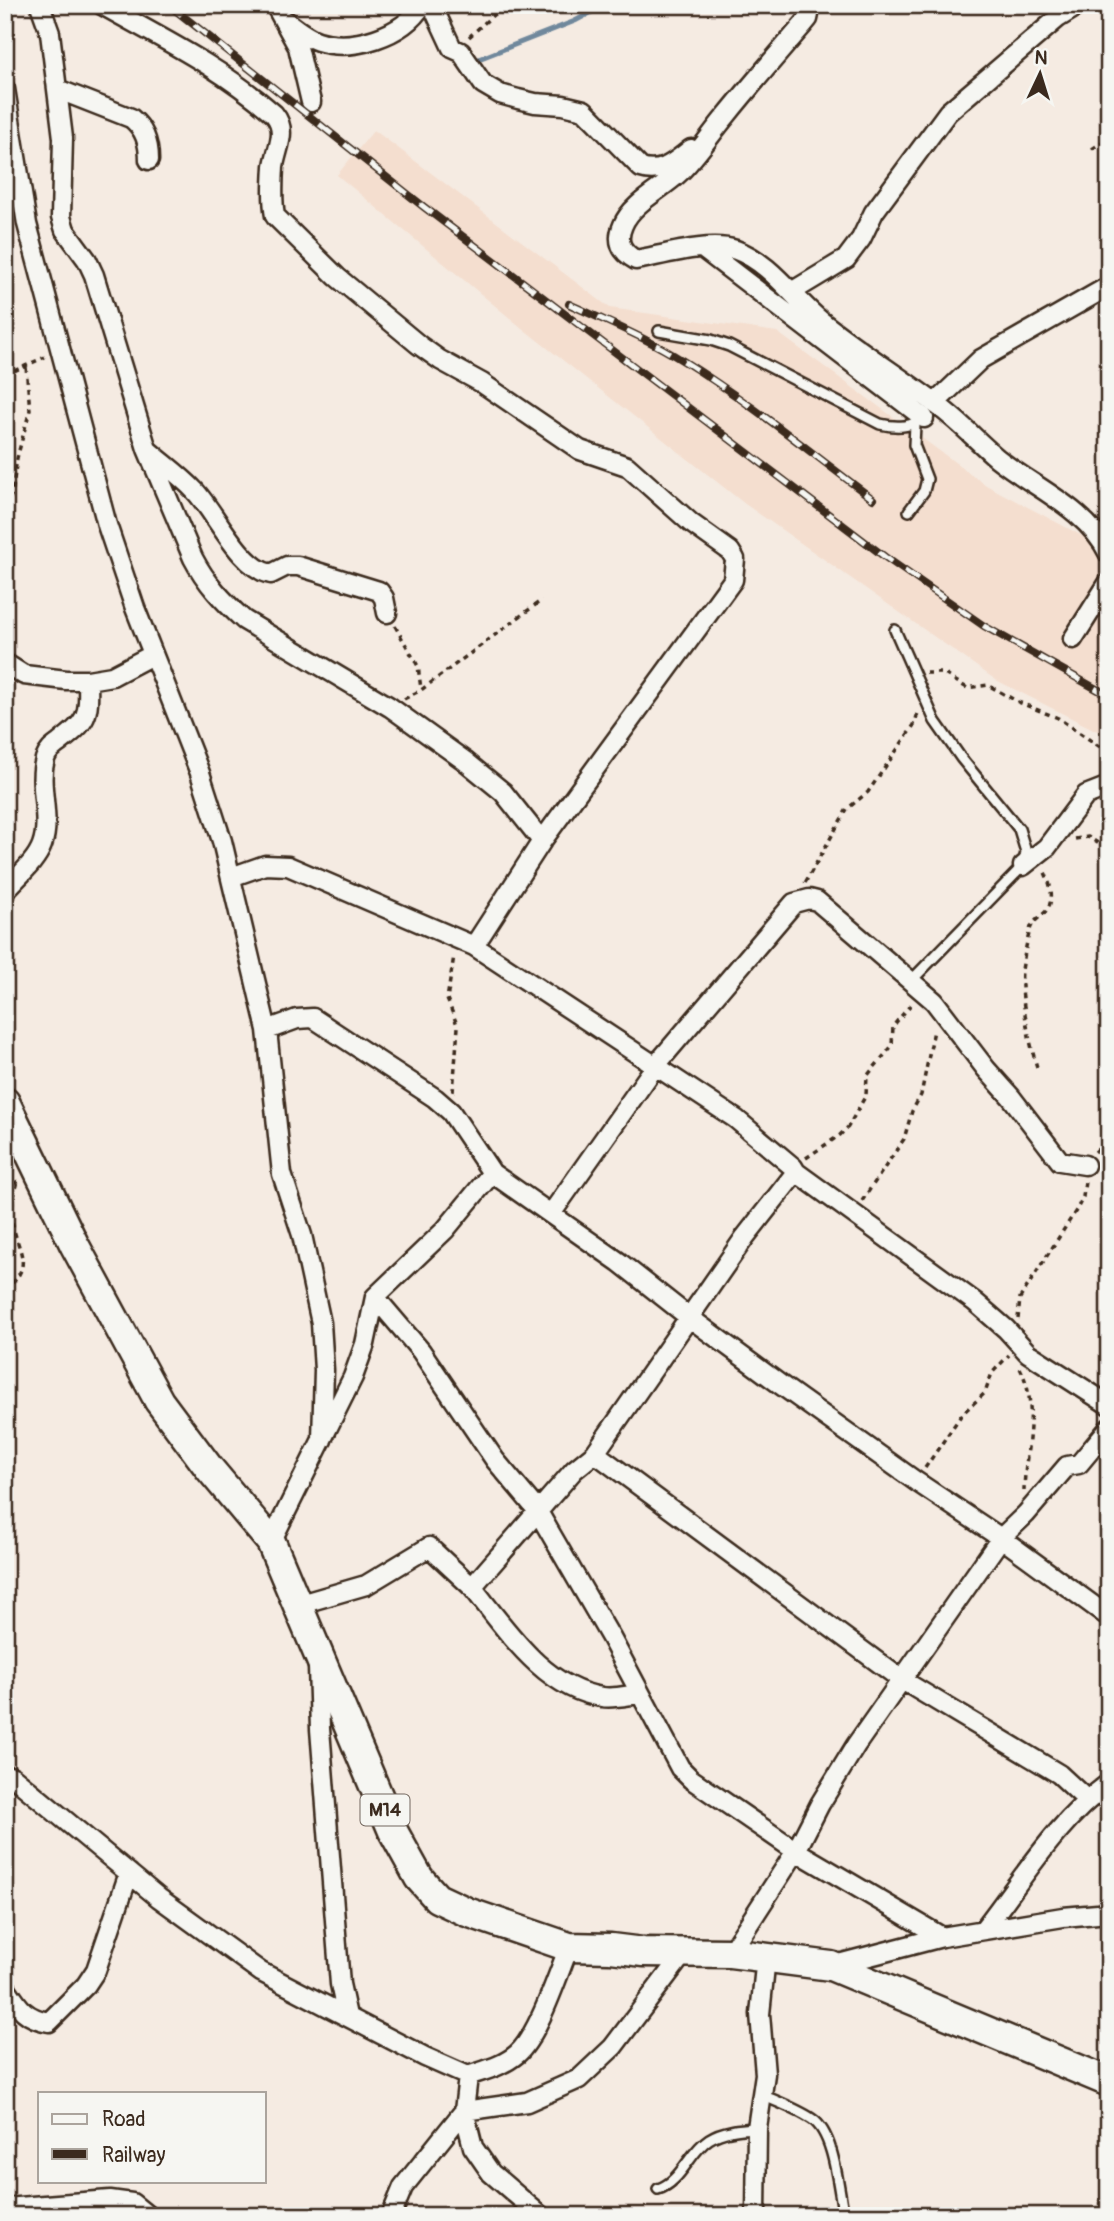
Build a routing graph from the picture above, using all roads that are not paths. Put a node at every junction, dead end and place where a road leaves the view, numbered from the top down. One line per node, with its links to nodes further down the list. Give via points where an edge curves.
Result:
1 (40, 5): 9 (street, via 50,33)
2 (102, 5): 30 (street, via 202,60 243,87 276,117 282,133 274,167 275,216 337,277 440,360 580,450 627,466 734,555 733,580)
3 (422, 5): 7 (street, via 402,27 349,44 317,41)
4 (432, 5): 11 (street, via 454,50 461,52 483,84 500,94 584,110 641,168 665,168)
5 (811, 5): 11 (street, via 808,19)
6 (1079, 5): 15 (street, via 948,112 874,212 846,259)
7 (280, 13): 10 (street, via 298,47)
8 (5, 89): 26 (street, via 27,224 107,525)
9 (57, 89): 12 (street, via 139,124); 19 (street, via 64,153 63,223 94,275)
10 (311, 102)
11 (713, 132): 13 (street, via 678,175 630,214 620,235 621,248 636,260)
12 (149, 160)
13 (702, 248): 15 (street, via 734,249 747,255); 18 (street)
14 (1109, 286): 17 (street, via 981,359)
15 (793, 291): 17 (street, via 818,319)
16 (659, 331): 18 (lane, via 729,346 880,424)
17 (935, 403): 18 (lane); 21 (street, via 999,459 1076,513 1101,538)
18 (919, 421): 20 (lane, via 914,445 927,479)
19 (147, 449): 23 (street, via 196,492 256,568 271,573 298,566 379,591); 30 (street, via 193,558 225,602 244,620 390,707 494,783)
20 (909, 511)
21 (1109, 554)
22 (1109, 582): 25 (street)
23 (387, 613)
24 (895, 630): 31 (lane, via 935,721 1019,829 1025,842)
25 (1073, 639)
26 (152, 655): 28 (street, via 112,676); 32 (street, via 200,773)
27 (5, 663): 28 (street, via 24,675)
28 (88, 680): 33 (street, via 89,704 82,724 49,750 45,759 41,848)
29 (1109, 786): 31 (street, via 1086,795 1054,839)
30 (542, 841): 34 (street)
31 (1023, 866): 35 (lane)
32 (231, 877): 34 (street, via 265,865 288,866); 36 (street)
33 (5, 891)
34 (474, 946): 37 (street)
35 (916, 986): 37 (street, via 817,901 794,903); 39 (street, via 1012,1097 1060,1161)
36 (267, 1030): 41 (street, via 313,1018 451,1112); 47 (street, via 282,1174 302,1235 321,1323)
37 (656, 1065): 40 (street, via 736,1119); 42 (street)
38 (5, 1102): 51 (main road, M14, via 74,1244 159,1401)
39 (1085, 1165)
40 (794, 1169): 44 (street); 45 (street, via 975,1302 1037,1360)
41 (492, 1173): 42 (street); 43 (street, via 445,1230)
42 (551, 1214): 44 (street)
43 (374, 1297): 47 (street, via 353,1377); 49 (street, via 421,1351 495,1460)
44 (690, 1318): 48 (street); 50 (street)
45 (1109, 1405)
46 (1109, 1428): 50 (street, via 1079,1464 1067,1466)
47 (322, 1440): 51 (street)
48 (596, 1453): 49 (street); 56 (street)
49 (537, 1510): 52 (street); 57 (street)
50 (1001, 1538): 54 (street); 56 (street)
51 (271, 1542): 53 (main road, M14)
52 (472, 1587): 53 (street, via 429,1547 366,1585); 57 (street, via 521,1646 555,1678 574,1690 604,1698)
53 (297, 1605): 55 (main road, M14)
54 (1109, 1617)
55 (317, 1652): 66 (main road, M14, via 393,1831 419,1878 438,1898 467,1912); 72 (street, via 340,1984)
56 (902, 1680): 60 (street, via 1059,1774); 61 (street, via 849,1757)
57 (640, 1694): 61 (street, via 671,1755 691,1779)
58 (8, 1774): 62 (street)
59 (1109, 1783): 60 (street)
60 (1086, 1799): 64 (street)
61 (796, 1851): 65 (street); 68 (street)
62 (129, 1873): 71 (street, via 96,1970 49,2022 33,2019); 72 (street, via 261,1972)
63 (1109, 1913): 64 (street)
64 (983, 1930): 65 (street)
65 (942, 1937): 70 (street)
66 (569, 1947): 67 (main road, M14); 73 (street, via 520,2052)
67 (684, 1953): 68 (main road, M14); 76 (street, via 613,2046 579,2079 527,2102)
68 (730, 1953): 69 (main road, M14)
69 (766, 1957): 70 (main road, M14); 75 (street, via 760,2014 765,2074)
70 (831, 1966): 74 (main road, M14)
71 (5, 1986)
72 (347, 2016): 73 (street)
73 (468, 2076): 76 (street)
74 (1109, 2082)
75 (762, 2095): 77 (street); 84 (lane, via 813,2119 823,2130)
76 (464, 2111): 81 (street, via 403,2187); 82 (street, via 473,2147 491,2172)
77 (757, 2128): 78 (lane, via 710,2138); 83 (street)
78 (658, 2189)
79 (5, 2208): 80 (street, via 110,2200 132,2203)
80 (148, 2216)
81 (391, 2216)
82 (541, 2216)
83 (756, 2216)
84 (844, 2216)

